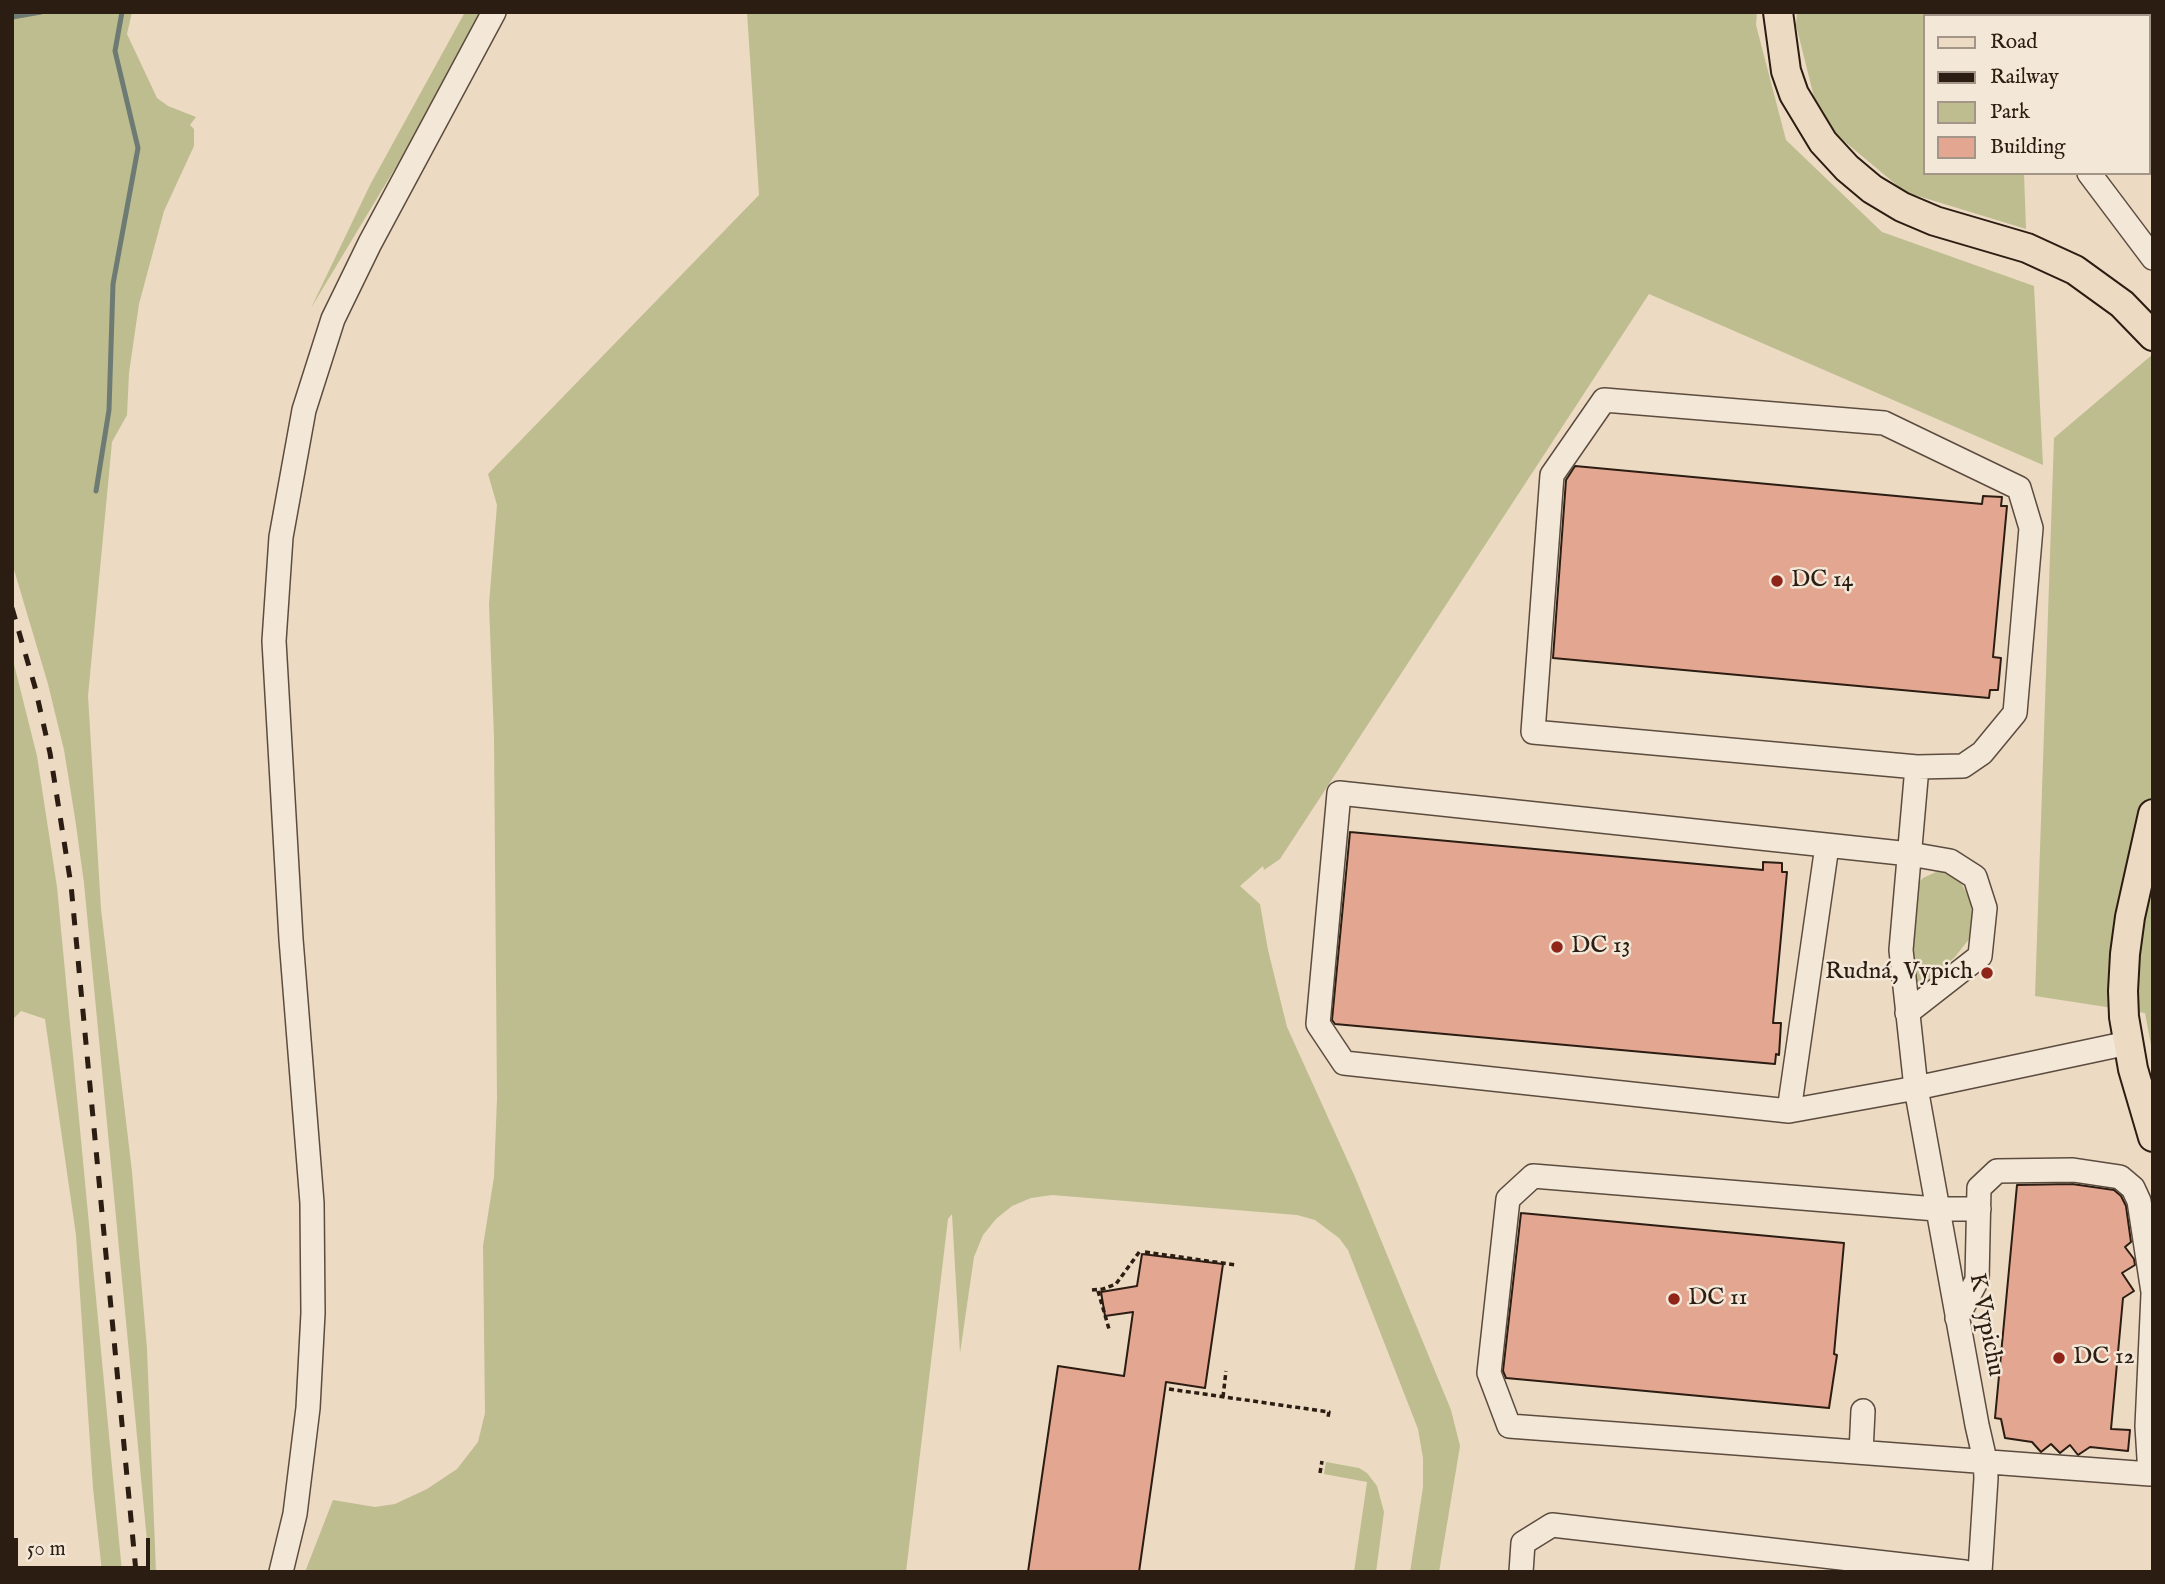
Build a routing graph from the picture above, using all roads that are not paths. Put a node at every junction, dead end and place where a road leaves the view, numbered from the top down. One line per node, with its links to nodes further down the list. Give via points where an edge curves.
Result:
1 (494, 12): 22 (street, via 333,319 304,410 281,537 274,641 312,1203 313,1313 295,1514)
2 (1777, 12): 5 (main road, via 1794,94 1823,142 1847,169 1902,207 2027,248 2075,270 2122,304)
3 (2091, 175): 4 (street)
4 (2153, 258)
5 (2153, 337)
6 (1917, 767): 6 (street, via 1533,732 1552,475 1604,400 1884,423 2019,488 2031,528 2015,713 1982,753 1963,766); 9 (street, K Vypichu)
7 (2153, 814): 11 (main road, via 2125,954)
8 (1827, 846): 9 (street); 13 (street); 13 (street, via 1339,793 1318,1024 1344,1063)
9 (1910, 854): 10 (street, K Vypichu, via 1901,950); 10 (street, via 1950,861 1975,877 1985,908 1980,957)
10 (1907, 1013): 12 (street, K Vypichu)
11 (2127, 1043): 12 (street); 14 (main road)
12 (1916, 1088): 13 (street); 15 (street, K Vypichu)
13 (1789, 1111)
14 (2153, 1137)
15 (1937, 1209): 16 (street); 18 (street, K Vypichu); 20 (street, via 1533,1176 1508,1199 1489,1373 1509,1426)
16 (1979, 1209): 17 (street, via 1979,1188 1997,1171 2073,1170 2120,1177 2133,1188 2139,1202); 18 (street, via 1977,1280)
17 (2153, 1293): 21 (street, via 2147,1426 2150,1474)
18 (1957, 1318): 21 (street, K Vypichu)
19 (1863, 1411): 20 (street)
20 (1861, 1452): 21 (street)
21 (1985, 1460): 25 (street, K Vypichu)
22 (281, 1572)
23 (1521, 1572): 24 (street, via 1523,1543 1552,1525)
24 (1964, 1572)
25 (1980, 1572)

